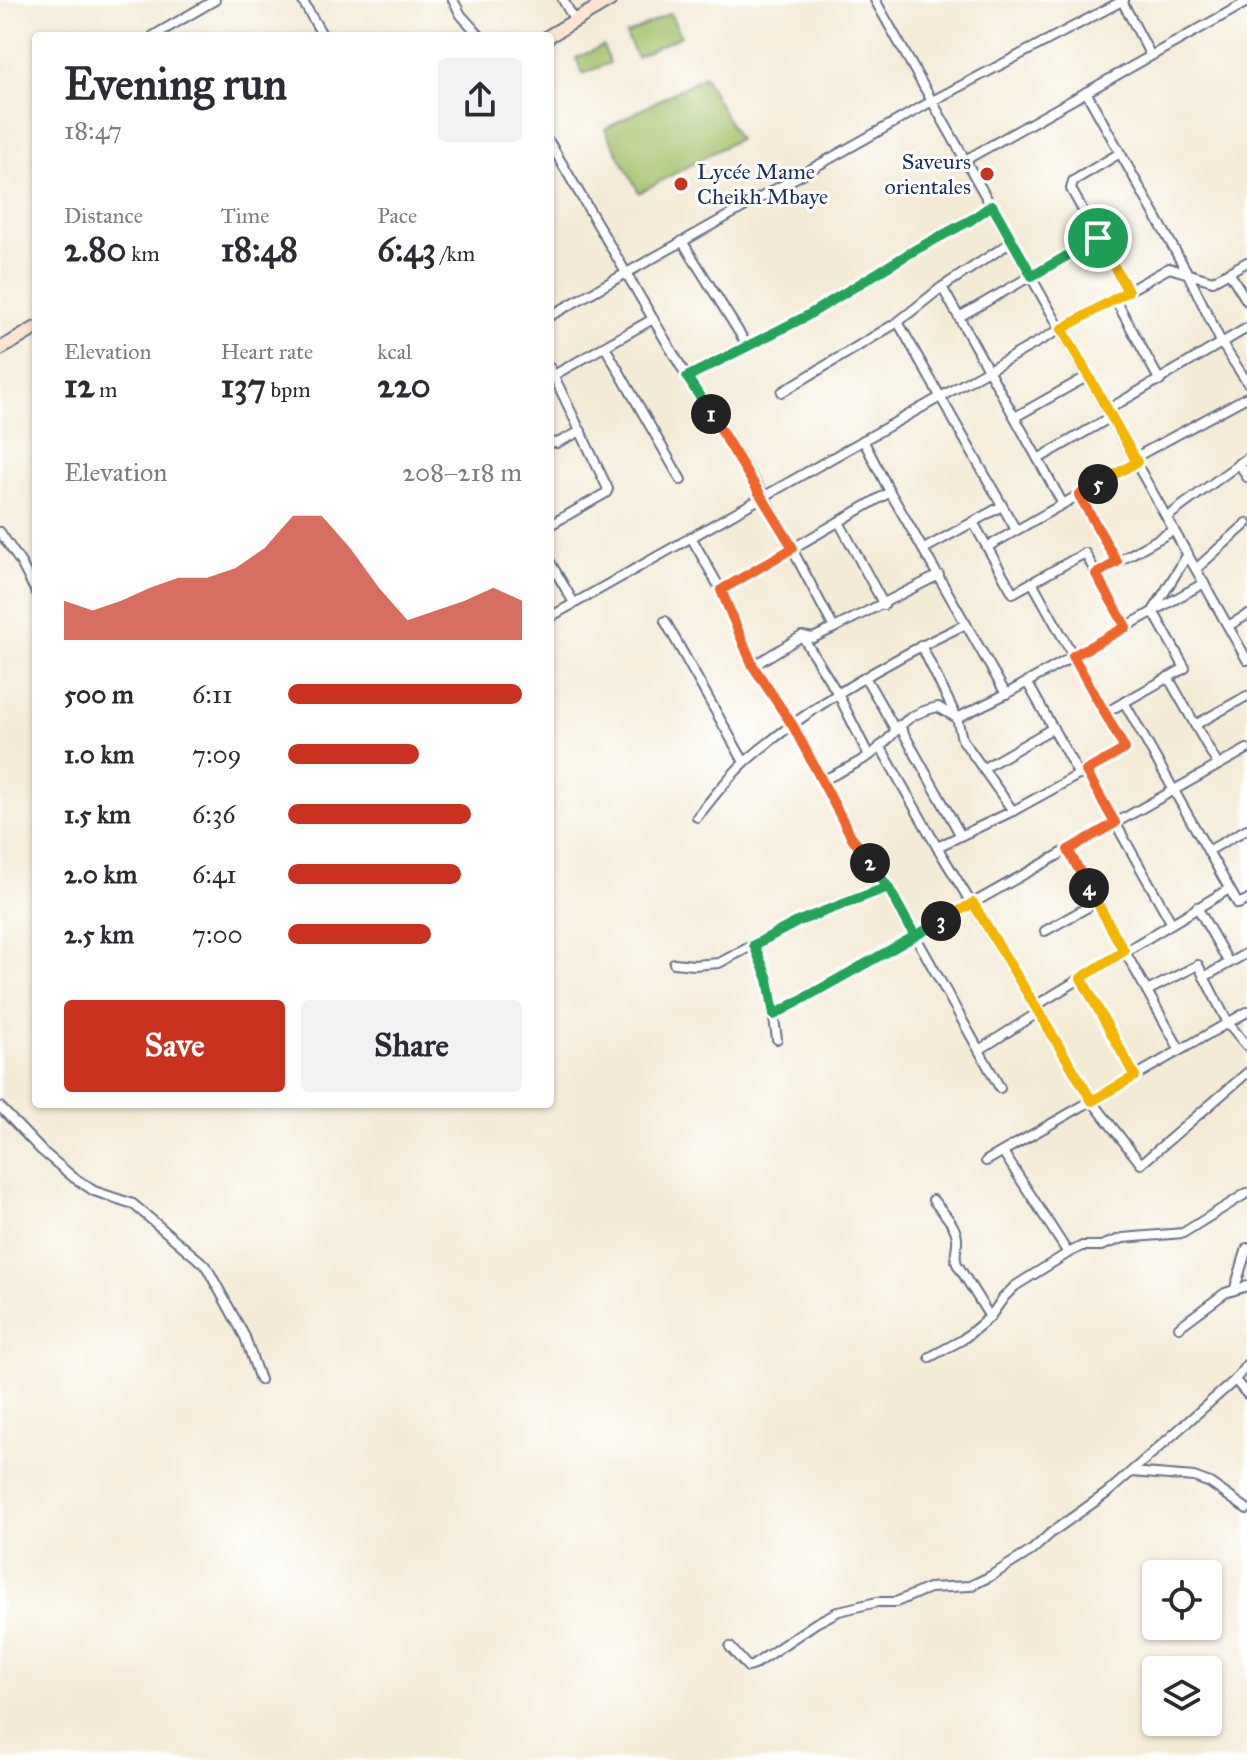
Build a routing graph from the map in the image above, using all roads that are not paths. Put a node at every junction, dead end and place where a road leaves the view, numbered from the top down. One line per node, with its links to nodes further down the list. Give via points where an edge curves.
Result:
1 (215, 0): 10 (street)
2 (302, 0): 11 (street)
3 (453, 0): 12 (street)
4 (563, 0): 9 (street)
5 (610, 0): 9 (main road)
6 (875, 0): 16 (street)
7 (1123, 1): 14 (street); 16 (street)
8 (1247, 2): 14 (street)
9 (575, 21): 13 (main road)
10 (160, 32)
11 (321, 32)
12 (476, 32)
13 (554, 33)
14 (1151, 56): 15 (street)
15 (1086, 92): 18 (street); 19 (street)
16 (934, 100): 19 (street); 22 (street)
17 (554, 150): 25 (street)
18 (1120, 153): 21 (street, via 1071,185); 26 (street)
19 (967, 159): 20 (street)
20 (992, 205): 23 (street); 41 (street, via 805,317)
21 (1098, 238): 28 (street); 30 (street)
22 (682, 241): 25 (street); 41 (street)
23 (1013, 241): 28 (street); 29 (street)
24 (1247, 262): 27 (street)
25 (626, 272): 33 (street); 35 (street)
26 (1187, 272): 27 (street, via 1213,281); 30 (street, via 1169,268); 40 (street)
27 (1229, 272): 32 (street)
28 (1032, 276): 34 (street); 38 (street)
29 (942, 287): 34 (street); 36 (street)
30 (1128, 291): 31 (street)
31 (1115, 299): 38 (street); 49 (street)
32 (1247, 301)
33 (554, 314)
34 (959, 317): 44 (street)
35 (653, 319): 42 (street); 48 (street)
36 (898, 322): 51 (street); 52 (street)
37 (1247, 328): 40 (street)
38 (1062, 329): 44 (street); 47 (street)
39 (32, 330): 43 (main road)
40 (1222, 344): 49 (street); 50 (street)
41 (747, 345): 48 (street)
42 (605, 347): 45 (street); 63 (street)
43 (0, 349)
44 (988, 370): 52 (street); 55 (street)
45 (554, 371)
46 (554, 376): 56 (street)
47 (1088, 376): 54 (street); 55 (street)
48 (687, 377): 66 (street)
49 (1160, 381): 54 (street)
50 (1247, 382)
51 (782, 392)
52 (939, 397): 57 (street); 68 (street)
53 (1247, 397): 60 (street)
54 (1109, 414): 59 (street); 60 (street)
55 (1015, 417): 59 (street)
56 (581, 431): 58 (street); 72 (street, via 608,489)
57 (863, 440): 64 (street); 66 (street)
58 (554, 443)
59 (1038, 459): 67 (street)
60 (1135, 460): 65 (street); 69 (street)
61 (1243, 460): 62 (street); 69 (street)
62 (1247, 477)
63 (681, 480)
64 (890, 492): 70 (street); 81 (street)
65 (1079, 495): 67 (street); 83 (street)
66 (764, 496): 77 (street); 80 (street)
67 (1063, 504): 74 (street)
68 (1002, 506): 71 (street); 74 (street)
69 (1167, 517): 75 (street)
70 (839, 522): 80 (street); 93 (street)
71 (973, 522): 79 (street); 81 (street)
72 (554, 523)
73 (1244, 526): 78 (street); 85 (street)
74 (1016, 530): 79 (street)
75 (1174, 530): 82 (street); 83 (street)
76 (0, 532): 90 (street)
77 (691, 537): 91 (street); 92 (street)
78 (1247, 539)
79 (987, 547): 88 (street, via 1013,593)
80 (793, 548): 91 (street); 101 (street)
81 (924, 549): 87 (street)
82 (1188, 554): 85 (street); 94 (street)
83 (1117, 562): 86 (street)
84 (554, 569): 92 (street)
85 (1196, 569): 89 (street)
86 (1096, 574): 88 (street, via 1085,553); 100 (street)
87 (939, 575): 93 (street); 98 (street)
88 (1032, 582): 104 (street)
89 (1204, 583): 94 (street); 99 (street)
90 (32, 584)
91 (721, 590): 106 (street)
92 (574, 603): 95 (street)
93 (884, 605): 101 (street)
94 (1153, 611): 100 (street); 108 (street, via 1185,668)
95 (554, 615)
96 (1247, 615): 99 (street)
97 (665, 621): 123 (street)
98 (966, 624): 103 (street); 111 (street)
99 (1228, 626): 105 (street)
100 (1126, 627): 104 (street)
101 (834, 628): 102 (street, via 813,638)
102 (802, 636): 106 (street); 110 (street)
103 (921, 645): 107 (street); 115 (street)
104 (1073, 656): 109 (street); 114 (street)
105 (1247, 660)
106 (753, 666): 117 (street)
107 (865, 677): 110 (street); 118 (street)
108 (1168, 677): 113 (street); 116 (street)
109 (1027, 682): 111 (street); 119 (street)
110 (838, 694): 117 (street); 122 (street)
111 (1006, 694): 115 (street)
112 (1247, 696): 116 (street)
113 (1124, 702): 114 (street); 128 (street)
114 (1105, 713): 126 (street, via 1125,749)
115 (957, 718): 118 (street, via 938,707 918,711); 125 (street, via 962,739)
116 (1195, 725): 124 (street)
117 (793, 726): 123 (street); 127 (street)
118 (897, 727): 120 (street); 133 (street)
119 (1053, 728): 125 (street); 126 (street)
120 (880, 746): 122 (street); 134 (street)
121 (1247, 749): 124 (street)
122 (869, 756): 127 (street)
123 (744, 762): 130 (street)
124 (1218, 765): 128 (street)
125 (984, 768): 129 (street)
126 (1083, 773): 129 (street); 131 (street)
127 (822, 781): 137 (street, via 851,836)
128 (1174, 790): 131 (street); 136 (street)
129 (1013, 811): 133 (street)
130 (697, 817)
131 (1115, 823): 135 (street); 143 (street)
132 (1247, 829): 136 (street)
133 (960, 834): 134 (street)
134 (937, 847): 141 (street)
135 (1068, 850): 140 (street); 141 (street)
136 (1208, 851): 138 (street)
137 (888, 887): 145 (street); 146 (street, via 799,921)
138 (1229, 889): 139 (street, via 1238,904); 142 (street)
139 (1247, 900)
140 (1097, 902): 144 (street); 147 (street)
141 (973, 903): 145 (street); 154 (street)
142 (1197, 907): 143 (street); 150 (street)
143 (1171, 922): 147 (street)
144 (1045, 931)
145 (915, 936): 156 (street); 160 (street)
146 (754, 945): 149 (street, via 719,963); 156 (street, via 768,979)
147 (1124, 951): 152 (street); 153 (street)
148 (1247, 953): 150 (street)
149 (674, 963)
150 (1229, 963): 151 (street)
151 (1204, 977): 153 (street, via 1198,965); 157 (street)
152 (1081, 978): 154 (street); 163 (street)
153 (1147, 991): 161 (street)
154 (1037, 1009): 160 (street); 165 (street)
155 (1247, 1012): 157 (street)
156 (774, 1015): 158 (street)
157 (1228, 1023): 159 (street); 161 (street)
158 (777, 1039)
159 (1247, 1046)
160 (979, 1050): 164 (street)
161 (1180, 1050): 163 (street)
162 (1247, 1073): 165 (street, via 1141,1164)
163 (1135, 1076): 165 (street)
164 (1000, 1088)
165 (1092, 1101): 167 (street)
166 (0, 1107): 179 (street, via 73,1177 94,1191 133,1204 206,1266 245,1337)
167 (1003, 1152): 168 (street); 172 (street)
168 (986, 1161)
169 (1245, 1198): 172 (street, via 1183,1233 1123,1238)
170 (933, 1200): 175 (street, via 955,1230 954,1257)
171 (1247, 1248): 174 (street)
172 (1068, 1253): 175 (street, via 1015,1286)
173 (1247, 1286): 174 (street)
174 (1235, 1288): 176 (street)
175 (990, 1317): 177 (street)
176 (1179, 1327)
177 (930, 1357)
178 (1247, 1364): 180 (street)
179 (260, 1380)
180 (1235, 1380): 181 (street); 182 (street)
181 (1247, 1394)
182 (1131, 1472): 183 (street, via 1194,1477); 184 (street, via 1031,1551 970,1586 929,1588 896,1602 839,1611 752,1666)
183 (1247, 1509)
184 (730, 1647)

